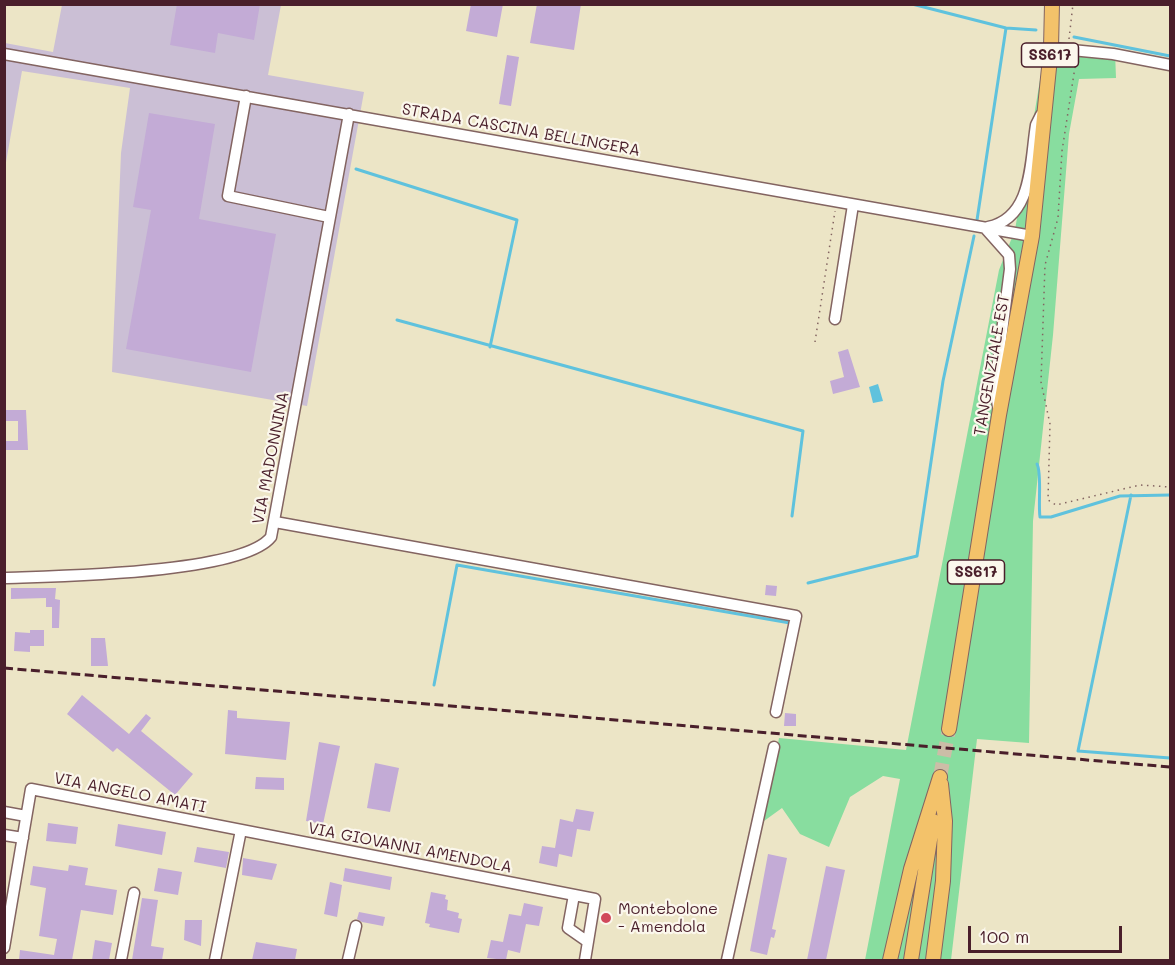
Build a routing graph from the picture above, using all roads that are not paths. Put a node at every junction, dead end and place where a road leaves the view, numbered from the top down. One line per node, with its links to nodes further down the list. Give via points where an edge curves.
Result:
1 (1052, 4): 2 (main road, TANGENZIALE EST / SS617)
2 (1051, 48): 4 (street); 6 (main road, TANGENZIALE EST / SS617)
3 (4, 54): 5 (street, STRADA CASCINA BELLINGERA)
4 (1170, 65)
5 (246, 96): 7 (street, STRADA CASCINA BELLINGERA); 9 (street, via 228,196)
6 (1045, 106): 10 (street, via 1036,125 1024,200 1015,215 1000,225); 11 (main road, TANGENZIALE EST / SS617)
7 (349, 114): 8 (street, STRADA CASCINA BELLINGERA); 9 (street, VIA MADONNINA)
8 (853, 205): 10 (street, STRADA CASCINA BELLINGERA); 12 (street)
9 (329, 217): 14 (street, VIA MADONNINA)
10 (985, 228): 11 (street, STRADA CASCINA BELLINGERA); 13 (street, via 1009,255 995,386)
11 (1032, 236): 13 (main road, TANGENZIALE EST / SS617)
12 (835, 319)
13 (999, 415): 17 (main road, TANGENZIALE EST / SS617)
14 (275, 522): 15 (street, VIA MADONNINA, via 266,543 246,554 107,574); 16 (street, via 796,616)
15 (4, 578)
16 (776, 712)
17 (949, 729)
18 (774, 747): 34 (street)
19 (940, 777): 35 (main road, via 911,869); 36 (main road); 37 (main road, via 945,821 943,880)
20 (4, 812): 21 (street)
21 (26, 816): 22 (street, VIA ANGELO AMATI, via 31,789); 24 (street, VIA ANGELO AMATI)
22 (241, 830): 26 (street, VIA GIOVANNI AMENDOLA); 31 (street)
23 (4, 835): 24 (street)
24 (22, 844): 29 (street, VIA ANGELO AMATI)
25 (134, 893): 30 (street)
26 (574, 895): 28 (street, via 568,928); 28 (street, VIA GIOVANNI AMENDOLA, via 595,899)
27 (356, 926): 32 (street)
28 (588, 942): 33 (street, VIA GIOVANNI AMENDOLA)
29 (4, 948)
30 (121, 960)
31 (215, 960)
32 (348, 960)
33 (585, 960)
34 (727, 960)
35 (890, 960)
36 (911, 960)
37 (933, 960)

